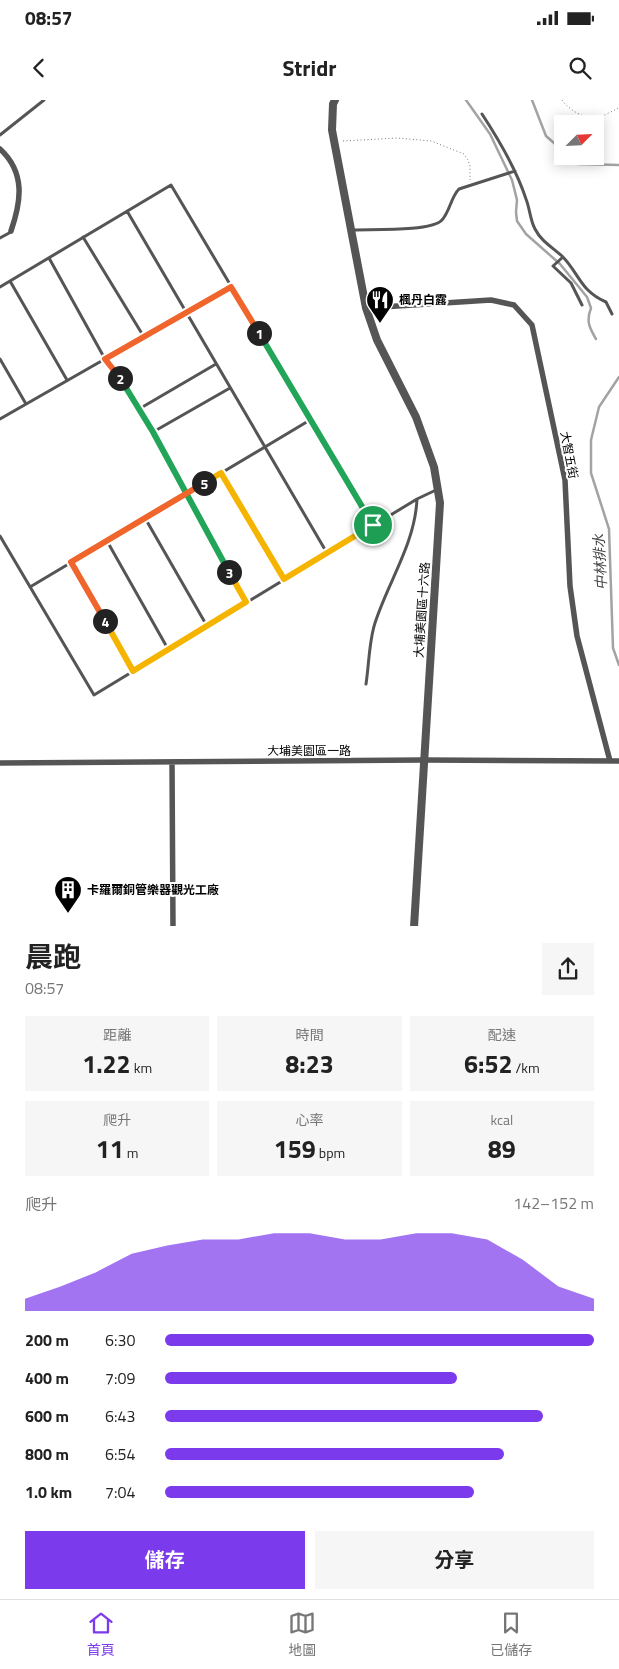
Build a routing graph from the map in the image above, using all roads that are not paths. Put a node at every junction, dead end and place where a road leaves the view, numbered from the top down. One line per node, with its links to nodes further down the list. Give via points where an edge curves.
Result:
1 (44, 100): 4 (lane)
2 (335, 100): 8 (street, 大埔美園區十六路, via 332,130)
3 (482, 114): 6 (lane)
4 (0, 135)
5 (0, 149): 9 (street, via 19,180 20,196)
6 (515, 171): 8 (lane, via 459,189 440,222 426,227); 12 (lane, via 534,228)
7 (127, 211): 10 (lane); 16 (lane, via 171,185); 19 (lane)
8 (352, 230): 18 (street, 大埔美園區十六路)
9 (11, 232): 11 (lane)
10 (84, 237): 13 (lane); 21 (lane)
11 (0, 238)
12 (563, 257): 17 (lane, via 553,266 571,283); 20 (lane, via 586,289 606,302)
13 (49, 258): 14 (lane); 23 (lane)
14 (10, 281): 15 (lane); 25 (lane)
15 (0, 287)
16 (231, 287): 19 (lane); 30 (lane)
17 (582, 305)
18 (366, 308): 34 (street, 大埔美園區十六路, via 377,340 416,417); 53 (street, 大智五街, via 491,300 514,305 532,324 565,480 570,586 577,636)
19 (186, 313): 21 (lane); 24 (lane)
20 (612, 314)
21 (144, 337): 23 (lane)
22 (0, 359): 27 (lane)
23 (105, 359): 25 (lane); 28 (lane)
24 (216, 364): 26 (lane); 28 (lane)
25 (67, 380): 27 (lane)
26 (230, 388): 31 (lane); 32 (lane)
27 (26, 404): 29 (lane)
28 (139, 409): 31 (lane)
29 (0, 419)
30 (310, 420): 32 (lane); 38 (lane)
31 (153, 432): 35 (lane)
32 (265, 447): 33 (lane); 41 (lane)
33 (221, 473): 35 (lane); 43 (lane)
34 (439, 488): 36 (lane); 50 (street, 大埔美園區十六路)
35 (186, 494): 37 (lane); 45 (lane)
36 (417, 499): 38 (lane); 49 (lane, via 409,541 374,624)
37 (145, 518): 40 (lane); 46 (lane)
38 (373, 525): 41 (lane)
39 (0, 536): 44 (lane)
40 (107, 541): 42 (lane); 47 (lane)
41 (327, 553): 43 (lane)
42 (71, 562): 44 (lane); 48 (lane)
43 (284, 579): 45 (lane)
44 (30, 587): 48 (lane, via 94,695)
45 (246, 602): 46 (lane)
46 (207, 626): 47 (lane)
47 (168, 650): 48 (lane)
48 (133, 671)
49 (366, 684)
50 (423, 760): 52 (street, 大埔美園區一路); 53 (street, 大埔美園區一路); 56 (street, 大埔美園區十六路)
51 (619, 761): 53 (street, 大埔美園區一路)
52 (172, 762): 54 (street, 大埔美園區一路); 55 (street)
53 (610, 762)
54 (0, 763)
55 (173, 926)
56 (414, 926)

